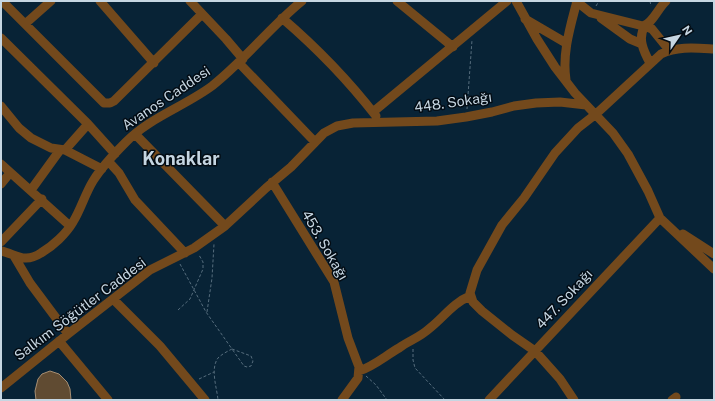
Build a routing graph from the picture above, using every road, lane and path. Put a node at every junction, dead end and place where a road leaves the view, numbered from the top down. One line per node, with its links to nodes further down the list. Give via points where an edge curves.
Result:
1 (2, 1): 15 (street)
2 (51, 1): 15 (street)
3 (100, 1): 25 (street)
4 (190, 1): 11 (street)
5 (302, 1): 13 (street, Avanos Caddesi)
6 (397, 1): 21 (street)
7 (506, 1): 17 (street)
8 (516, 1): 14 (street)
9 (576, 1): 12 (street); 19 (street)
10 (666, 1): 16 (street)
11 (202, 14): 24 (street, via 226,39); 25 (street)
12 (597, 15): 16 (street); 20 (street, via 630,39)
13 (282, 18): 24 (street, Avanos Caddesi); 30 (street, via 326,58)
14 (525, 19): 19 (street); 27 (street)
15 (25, 24): 25 (street, via 104,103 114,101)
16 (645, 26): 20 (street, via 641,31); 23 (street, via 652,29)
17 (473, 30): 21 (street); 32 (path)
18 (1, 38): 34 (street)
19 (566, 43): 27 (street)
20 (642, 44): 26 (street)
21 (453, 47): 30 (street)
22 (714, 49): 23 (street)
23 (669, 50): 26 (street)
24 (241, 61): 36 (street, Avanos Caddesi, via 204,91); 37 (street)
25 (154, 63)
26 (650, 63): 31 (street)
27 (566, 82): 28 (street)
28 (586, 105): 31 (street); 32 (street, 448. Sokağı, via 536,103)
29 (1, 106): 38 (street, via 31,138 51,148)
30 (373, 112): 33 (street)
31 (596, 114): 47 (street, via 628,154); 60 (street, via 562,144 502,225 477,270)
32 (466, 117): 33 (street, 448. Sokağı, via 425,122)
33 (381, 122): 35 (street, 448. Sokağı, via 347,123)
34 (88, 124): 38 (street); 39 (street)
35 (324, 133): 37 (street, Salkım Söğütler Caddesi)
36 (135, 134): 39 (street, Avanos Caddesi); 49 (street)
37 (316, 142): 43 (street, Salkım Söğütler Caddesi)
38 (63, 150): 41 (street); 45 (street)
39 (112, 158): 41 (street, Avanos Caddesi); 54 (street, via 134,200)
40 (1, 164): 42 (street)
41 (102, 169): 48 (street, Avanos Caddesi)
42 (10, 173): 44 (street); 45 (street)
43 (272, 182): 49 (street, Salkım Söğütler Caddesi); 69 (street, 453. Sokağı, via 334,282)
44 (1, 184)
45 (30, 190): 46 (street)
46 (42, 199): 48 (street); 51 (street)
47 (660, 218): 55 (street); 58 (street); 68 (street, 447. Sokağı)
48 (70, 226): 56 (street, Avanos Caddesi, via 61,237 38,255 28,258)
49 (224, 226): 50 (street, Salkım Söğütler Caddesi)
50 (214, 234): 52 (street, Salkım Söğütler Caddesi); 63 (path, via 212,278)
51 (1, 242)
52 (194, 248): 54 (street, Salkım Söğütler Caddesi); 59 (path, via 203,269)
53 (1, 251): 56 (street, Avanos Caddesi)
54 (185, 253): 57 (street, Salkım Söğütler Caddesi)
55 (714, 254)
56 (14, 256): 64 (street, via 30,283)
57 (176, 258): 59 (path); 61 (street, Salkım Söğütler Caddesi, via 150,270)
58 (714, 269)
59 (194, 289): 62 (path, via 190,299); 63 (path)
60 (470, 296): 65 (street, via 456,303); 68 (street, via 490,318)
61 (113, 299): 64 (street, Salkım Söğütler Caddesi); 71 (street, via 160,346)
62 (178, 310)
63 (206, 312): 67 (path)
64 (68, 334): 66 (street, Salkım Söğütler Caddesi)
65 (416, 339): 69 (street, via 399,347 372,366); 78 (path, via 412,354 415,368)
66 (59, 341): 72 (street, Salkım Söğütler Caddesi); 73 (street)
67 (232, 349): 67 (path, via 244,366 251,366 251,356); 70 (path, via 218,358)
68 (535, 351): 79 (street, 447. Sokağı); 80 (street, via 560,379)
69 (359, 371): 76 (street, via 358,378); 77 (path, via 376,385)
70 (215, 372): 71 (path); 75 (path)
71 (190, 381): 74 (street)
72 (1, 388)
73 (108, 400)
74 (205, 400)
75 (218, 400)
76 (342, 400)
77 (387, 400)
78 (446, 400)
79 (489, 400)
80 (574, 400)

